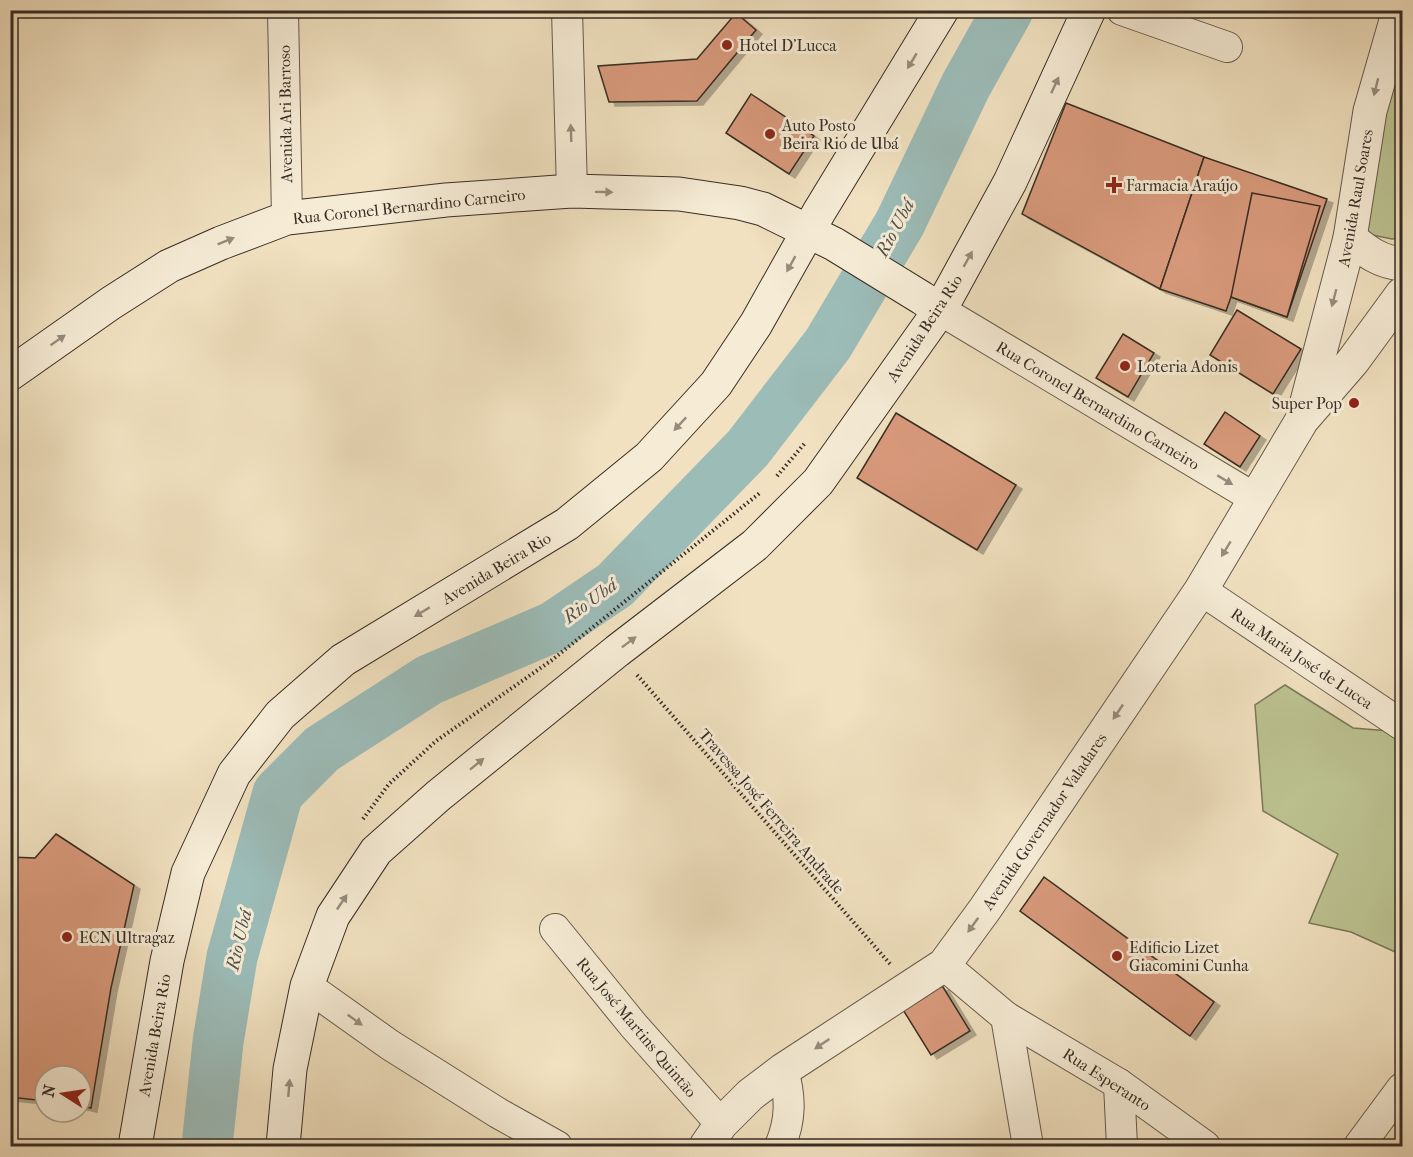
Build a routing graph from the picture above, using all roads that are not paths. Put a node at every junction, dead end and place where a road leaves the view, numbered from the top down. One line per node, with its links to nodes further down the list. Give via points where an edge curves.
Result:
1 (283, 10): 9 (street, Avenida Ari Barroso)
2 (567, 10): 8 (street, one-way to 2)
3 (942, 10): 10 (main road, Avenida Beira Rio, one-way to 10)
4 (1089, 10): 14 (main road, Avenida Beira Rio, one-way to 4, via 1010,182)
5 (1122, 10): 7 (street)
6 (1397, 33): 11 (main road, Avenida Raul Soares, one-way to 11, via 1370,111)
7 (1227, 47)
8 (572, 191): 9 (main road, Rua Coronel Bernardino Carneiro); 10 (main road, Rua Coronel Bernardino Carneiro, one-way to 10, via 679,194 740,203 763,209)
9 (287, 218): 15 (main road, Rua Coronel Bernardino Carneiro, one-way to 9, via 169,266)
10 (809, 231): 14 (main road, Rua Coronel Bernardino Carneiro); 28 (main road, Avenida Beira Rio, one-way to 28, via 756,324 716,384 649,458 567,524 343,660 280,715 234,774 188,873)
11 (1350, 238): 12 (main road, via 1370,255); 16 (main road, Avenida Raul Soares, one-way to 16)
12 (1402, 264)
13 (1402, 294): 16 (main road, via 1353,361)
14 (927, 302): 17 (street, Rua Coronel Bernardino Carneiro, one-way to 17); 22 (main road, Avenida Beira Rio, one-way to 14, via 333,916 376,851 617,651 755,545 818,482)
15 (10, 374)
16 (1302, 420): 17 (main road, Avenida Governador Valadares)
17 (1256, 499): 18 (main road, Avenida Governador Valadares, one-way to 18)
18 (1201, 590): 19 (street, Rua Maria José de Lucca); 21 (main road, Avenida Governador Valadares, one-way to 21)
19 (1402, 725)
20 (555, 929): 27 (street, Rua José Martins Quintão, via 634,1026)
21 (944, 964): 23 (street, Rua Esperanto); 24 (main road, Avenida Governador Valadares, one-way to 24)
22 (307, 986): 29 (main road, Avenida Beira Rio, one-way to 22, via 290,1069); 30 (street, one-way to 30, via 390,1045)
23 (1006, 1017): 25 (street, Rua Esperanto); 32 (street)
24 (783, 1070): 27 (main road, Avenida Governador Valadares, via 750,1095); 31 (street, via 790,1112)
25 (1119, 1084): 33 (street); 34 (street, Rua Esperanto)
26 (1402, 1088): 35 (street)
27 (713, 1135)
28 (135, 1146)
29 (283, 1146)
30 (556, 1146)
31 (780, 1146)
32 (1028, 1146)
33 (1122, 1146)
34 (1205, 1146)
35 (1359, 1146)

